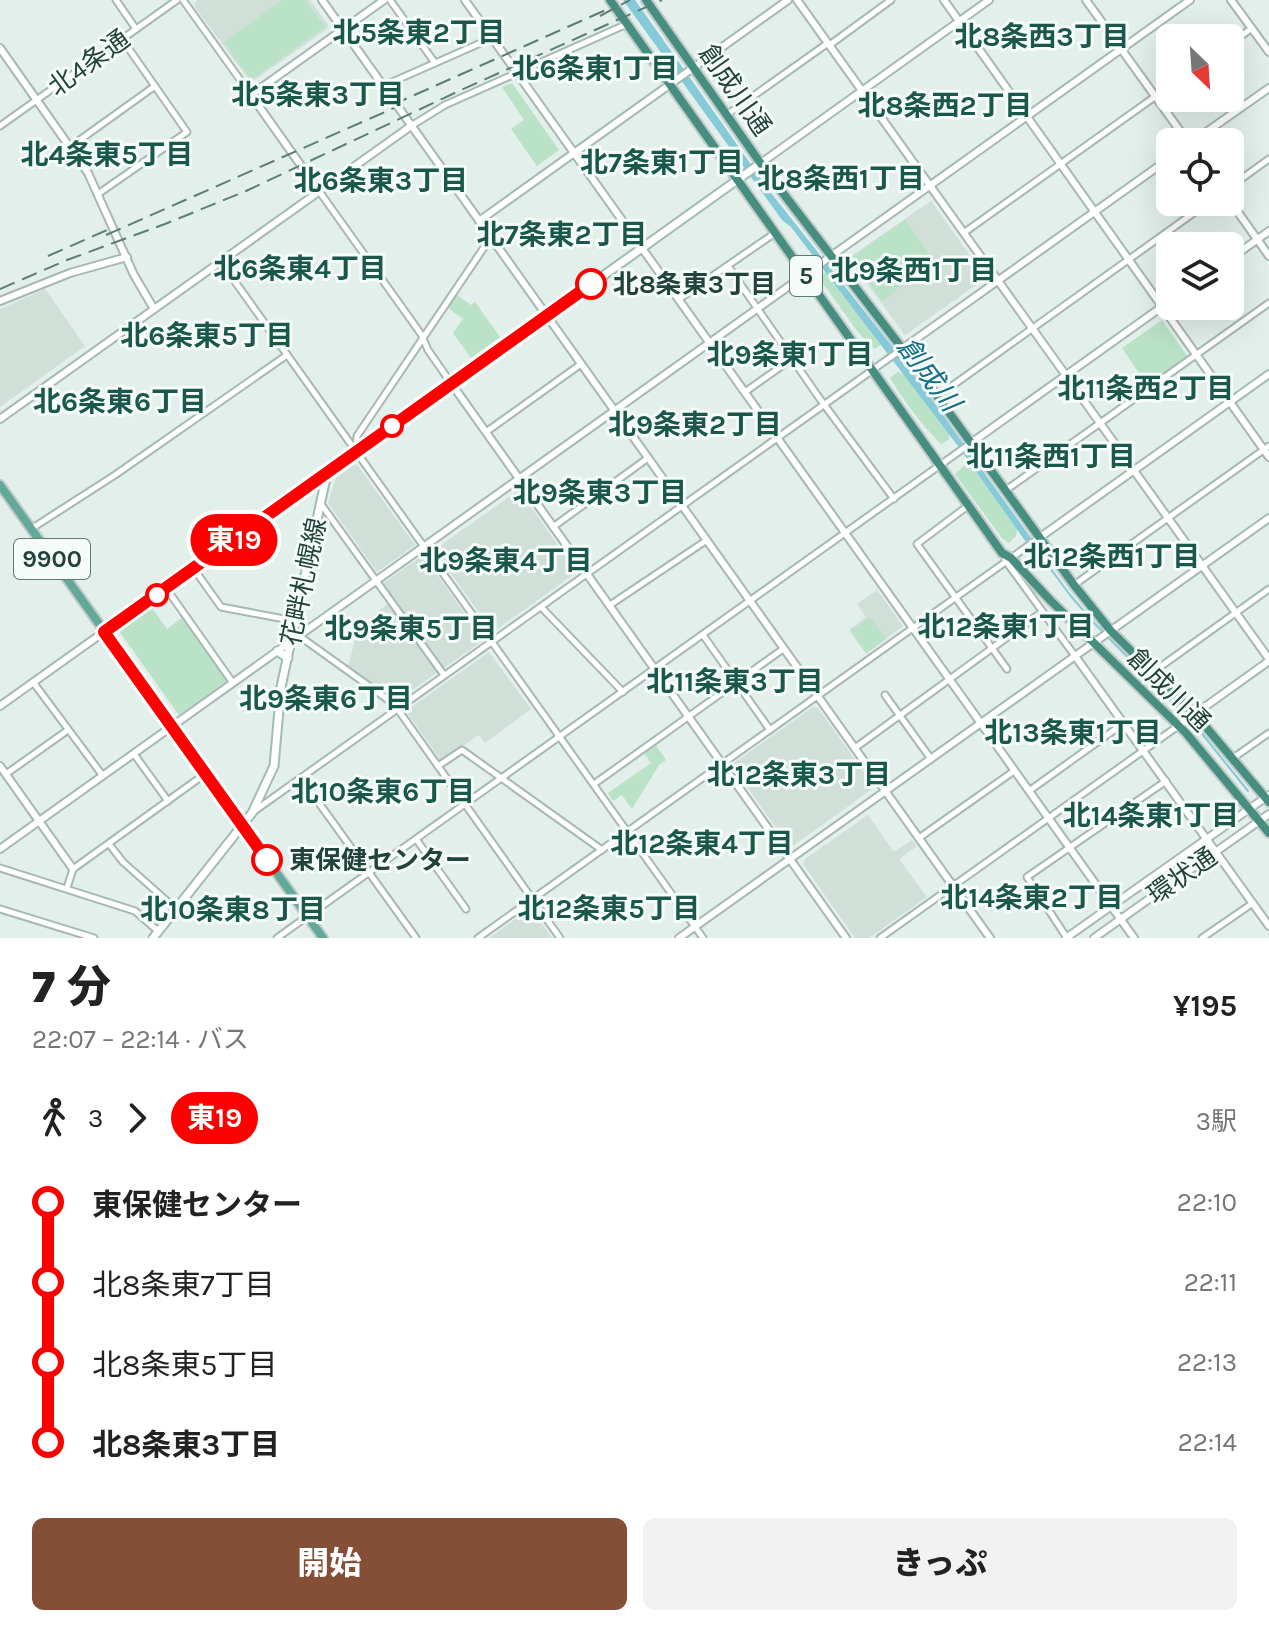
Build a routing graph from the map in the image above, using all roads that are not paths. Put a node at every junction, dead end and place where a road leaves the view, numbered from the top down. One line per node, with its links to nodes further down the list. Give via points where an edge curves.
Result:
1 (116, 0): 20 (street)
2 (177, 0): 20 (street, 北4条通)
3 (183, 0): 37 (street)
4 (322, 0): 21 (street)
5 (387, 0): 21 (street); 29 (street)
6 (465, 0): 23 (street)
7 (610, 0): 18 (highway, 創成川通 / 5)
8 (646, 0): 30 (highway, 創成川通 / 5)
9 (788, 0): 30 (street)
10 (797, 0): 25 (street)
11 (891, 0): 25 (street)
12 (944, 0): 17 (street)
13 (989, 0): 17 (street)
14 (1088, 0): 27 (street)
15 (1190, 0): 27 (street)
16 (1231, 0): 19 (street)
17 (959, 22): 36 (street); 41 (street)
18 (627, 24): 31 (street); 32 (highway, 創成川通 / 5)
19 (1252, 28): 22 (street); 28 (street)
20 (136, 29): 24 (street, 北4条通)
21 (343, 29): 34 (street); 37 (street)
22 (1244, 34)
23 (492, 38): 29 (street); 31 (street)
24 (122, 39): 33 (street); 39 (street, 北4条通)
25 (830, 43): 36 (street); 40 (street)
26 (0, 48): 39 (street)
27 (1122, 49): 38 (street); 41 (street)
28 (1269, 52)
29 (435, 63): 34 (street)
30 (691, 70): 32 (street); 40 (highway, 創成川通 / 5)
31 (517, 72): 43 (street); 47 (street)
32 (674, 82): 47 (street); 52 (highway, 創成川通 / 5)
33 (155, 86): 46 (street); 56 (street, via 187,132)
34 (383, 86): 43 (street)
35 (1269, 88): 45 (street)
36 (863, 90): 50 (street); 54 (street)
37 (251, 95): 55 (street)
38 (1155, 97): 44 (street); 49 (street)
39 (37, 100): 42 (street, 北4条通); 46 (street)
40 (728, 114): 50 (highway, 創成川通 / 5)
41 (1026, 117): 49 (street); 54 (street)
42 (0, 126)
43 (411, 126): 55 (street); 60 (street)
44 (1179, 128)
45 (1210, 128)
46 (70, 147): 56 (street)
47 (574, 153): 60 (street); 66 (street)
48 (1269, 159): 53 (street)
49 (1060, 164): 57 (street); 63 (street)
50 (758, 165): 52 (main road); 70 (highway, 創成川通 / 5)
51 (1156, 168): 57 (street)
52 (742, 176): 62 (highway, 創成川通 / 5); 66 (main road)
53 (1244, 177)
54 (931, 185): 63 (street); 70 (street)
55 (319, 191): 72 (street); 86 (street)
56 (98, 194): 69 (street)
57 (1094, 212): 71 (street); 75 (street)
58 (1189, 216): 71 (street)
59 (1241, 216): 65 (street)
60 (479, 221): 64 (street)
61 (1269, 231): 65 (street)
62 (776, 232): 73 (street); 74 (highway, 創成川通 / 5)
63 (965, 232): 75 (street)
64 (491, 237): 83 (street); 86 (street)
65 (1257, 239): 67 (street); 68 (street)
66 (642, 248): 76 (street); 83 (main road)
67 (1244, 249)
68 (1269, 256)
69 (127, 257): 78 (street); 80 (street)
70 (829, 258): 74 (street); 88 (highway, 創成川通 / 5)
71 (1128, 260): 77 (street); 85 (street)
72 (221, 262): 80 (street); 89 (street)
73 (728, 266): 76 (street); 81 (street)
74 (805, 275): 81 (street); 93 (highway, 創成川通 / 5)
75 (999, 280): 85 (street); 88 (street)
76 (679, 299): 87 (street)
77 (1156, 299)
78 (0, 301)
79 (1269, 303): 90 (street)
80 (154, 309): 102 (street)
81 (758, 309): 87 (street); 91 (street)
82 (1156, 311): 95 (street)
83 (547, 315): 92 (street); 96 (main road)
84 (1171, 320): 90 (street)
85 (1033, 328): 95 (street); 98 (street)
86 (422, 339): 96 (street); 108 (street, via 357,436)
87 (710, 343): 97 (street); 101 (street)
88 (895, 353): 93 (street); 98 (highway, 創成川通 / 5)
89 (287, 355): 108 (street); 124 (street)
90 (1196, 355): 100 (street); 103 (street)
91 (793, 358): 97 (street); 99 (street)
92 (581, 364): 101 (street); 104 (street)
93 (872, 369): 99 (street); 111 (highway, 創成川通 / 5)
94 (1269, 374): 100 (street)
95 (1066, 375): 103 (street); 106 (street)
96 (451, 383): 104 (street); 108 (main road)
97 (744, 392): 105 (street)
98 (937, 396): 106 (highway, 創成川通 / 5)
99 (824, 403): 105 (street); 117 (street)
100 (1230, 403): 107 (street); 112 (street)
101 (614, 411): 110 (street); 114 (street)
102 (0, 419)
103 (1100, 423): 112 (street); 116 (street)
104 (486, 432): 114 (street)
105 (777, 438): 120 (street); 125 (street)
106 (966, 447): 111 (street); 116 (highway, 創成川通 / 5)
107 (1266, 448): 109 (street); 121 (street)
108 (356, 451): 113 (main road); 128 (street)
109 (1269, 457)
110 (648, 458): 120 (street); 123 (street)
111 (941, 465): 117 (street); 119 (highway, 創成川通 / 5)
112 (1134, 470): 121 (street); 127 (street)
113 (327, 473): 118 (main road, 花畔札幌線); 131 (street)
114 (519, 479): 123 (street); 128 (street)
115 (0, 485): 124 (main road, 9900)
116 (1005, 491): 127 (highway, 創成川通 / 5)
117 (894, 499): 125 (street)
118 (321, 503): 133 (street); 143 (main road, 花畔札幌線)
119 (969, 505): 129 (highway, 創成川通 / 5); 137 (street, via 917,544)
120 (683, 506): 126 (street); 132 (street)
121 (1168, 518): 130 (street); 134 (street)
122 (1269, 518): 130 (street)
123 (553, 527): 132 (street)
124 (31, 529): 145 (main road, 9900)
125 (845, 533): 138 (street); 144 (street)
126 (707, 540): 138 (street); 139 (street)
127 (1037, 540): 129 (street); 134 (highway, 創成川通 / 5)
128 (424, 547): 133 (street); 149 (street)
129 (1006, 558): 137 (street); 141 (street); 147 (highway, 創成川通 / 5)
130 (1202, 565): 142 (street); 147 (street)
131 (194, 569): 135 (street); 143 (street, via 221,607)
132 (587, 575): 139 (street); 140 (street)
133 (376, 580): 148 (street); 159 (street)
134 (1074, 585): 147 (highway, 創成川通 / 5)
135 (166, 588): 145 (street); 162 (street)
136 (1269, 589): 142 (street)
137 (955, 598): 144 (street); 151 (street)
138 (750, 602): 146 (street); 150 (street)
139 (610, 605): 156 (street)
140 (542, 608): 149 (street); 164 (street)
141 (1042, 612): 151 (street); 153 (street)
142 (1236, 613): 155 (street); 158 (street)
143 (296, 621): 148 (main road, 花畔札幌線)
144 (913, 628): 160 (street); 166 (street)
145 (104, 632): 161 (street); 175 (main road, 9900)
146 (703, 635): 156 (street); 163 (street)
147 (1103, 636): 153 (street); 158 (highway, 創成川通 / 5); 174 (highway, 創成川通 / 5)
148 (293, 640): 152 (street); 154 (main road, 花畔札幌線); 168 (street, via 302,638)
149 (492, 643): 159 (street); 179 (street)
150 (783, 649): 163 (street); 166 (street)
151 (992, 649): 157 (street); 160 (street)
152 (277, 651): 154 (main road); 162 (street)
153 (1075, 656): 172 (street); 173 (street)
154 (288, 658): 202 (main road, 花畔札幌線, via 274,766)
155 (1269, 660): 171 (street)
156 (654, 669): 164 (street); 170 (street)
157 (1007, 669)
158 (1153, 672): 171 (highway, 創成川通 / 5)
159 (444, 675): 168 (street)
160 (950, 679): 169 (street); 172 (street)
161 (33, 682): 167 (street); 176 (street)
162 (233, 683): 175 (street)
163 (736, 683): 170 (street); 177 (street)
164 (623, 692): 179 (street)
165 (885, 695): 169 (street)
166 (817, 696): 177 (street); 180 (street)
167 (0, 706)
168 (397, 709): 187 (street); 192 (street)
169 (900, 715): 180 (street); 184 (street)
170 (689, 716): 185 (street); 195 (street)
171 (1192, 716): 174 (street); 183 (highway, 創成川通 / 5)
172 (981, 723): 184 (street); 188 (street)
173 (1124, 723): 181 (street); 197 (street)
174 (1180, 724): 181 (street); 201 (highway, 創成川通 / 5)
175 (172, 727): 182 (street); 190 (main road, 9900)
176 (68, 730): 189 (street); 191 (street)
177 (770, 730): 185 (street)
178 (1269, 733): 183 (street)
179 (560, 737): 193 (street); 195 (street)
180 (855, 748): 196 (street)
181 (1143, 751): 194 (street); 204 (street)
182 (134, 754): 191 (street); 199 (street)
183 (1233, 758): 198 (highway, 創成川通 / 5)
184 (931, 759): 196 (street)
185 (722, 764): 208 (street); 218 (street)
186 (0, 766): 189 (street)
187 (438, 766): 193 (street, via 462,750); 200 (street)
188 (1014, 771): 197 (street); 210 (street)
189 (6, 774): 205 (street)
190 (205, 774): 199 (street); 207 (main road, 9900)
191 (103, 776): 205 (street)
192 (301, 778): 202 (street); 221 (street)
193 (501, 778): 200 (street); 216 (street)
194 (1166, 781): 212 (street); 214 (street)
195 (594, 784): 208 (street)
196 (886, 791): 210 (street); 218 (street)
197 (1029, 791): 204 (street)
198 (1268, 798): 201 (street, 環状通)
199 (168, 801): 213 (street)
200 (464, 805): 211 (street); 224 (street)
201 (1249, 809): 206 (highway, 創成川通 / 5); 212 (street, 環状通)
202 (252, 813): 207 (main road, 花畔札幌線)
203 (1269, 814): 206 (street, 環状通)
204 (1048, 818): 214 (street); 222 (street)
205 (39, 821): 215 (street); 220 (street)
206 (1259, 821): 209 (highway, 創成川通 / 5); 217 (street, 環状通)
207 (242, 825): 229 (main road, 花畔札幌線); 230 (main road, 9900)
208 (627, 832): 216 (street); 233 (street)
209 (1269, 833)
210 (919, 838): 222 (street)
211 (416, 839): 221 (street); 228 (street)
212 (1207, 839): 217 (street); 226 (street, 環状通)
213 (109, 844): 220 (street); 229 (street)
214 (1070, 848): 226 (street); 246 (street, via 1027,877)
215 (0, 849)
216 (602, 850): 224 (street)
217 (1217, 852): 225 (street); 231 (street, 環状通)
218 (790, 859): 233 (street); 243 (street)
219 (0, 868): 223 (street)
220 (73, 869): 223 (street)
221 (369, 873): 230 (street); 238 (street)
222 (953, 886): 244 (street); 245 (street)
223 (67, 888): 234 (street, via 135,911)
224 (532, 899): 239 (street); 240 (street)
225 (1253, 903): 232 (street); 249 (street)
226 (1111, 906): 231 (street); 246 (street, 環状通)
227 (0, 909): 235 (street)
228 (466, 909)
229 (177, 910): 234 (main road, 花畔札幌線)
230 (308, 918): 236 (street); 237 (main road, 9900)
231 (1121, 920): 247 (street, 環状通); 248 (street)
232 (1269, 926)
233 (695, 927): 241 (street); 242 (street)
234 (156, 935)
235 (94, 938)
236 (277, 938)
237 (323, 938)
238 (416, 938)
239 (478, 938)
240 (560, 938)
241 (679, 938)
242 (703, 938)
243 (846, 938)
244 (880, 938)
245 (990, 938)
246 (1067, 938)
247 (1094, 938)
248 (1134, 938)
249 (1202, 938)

